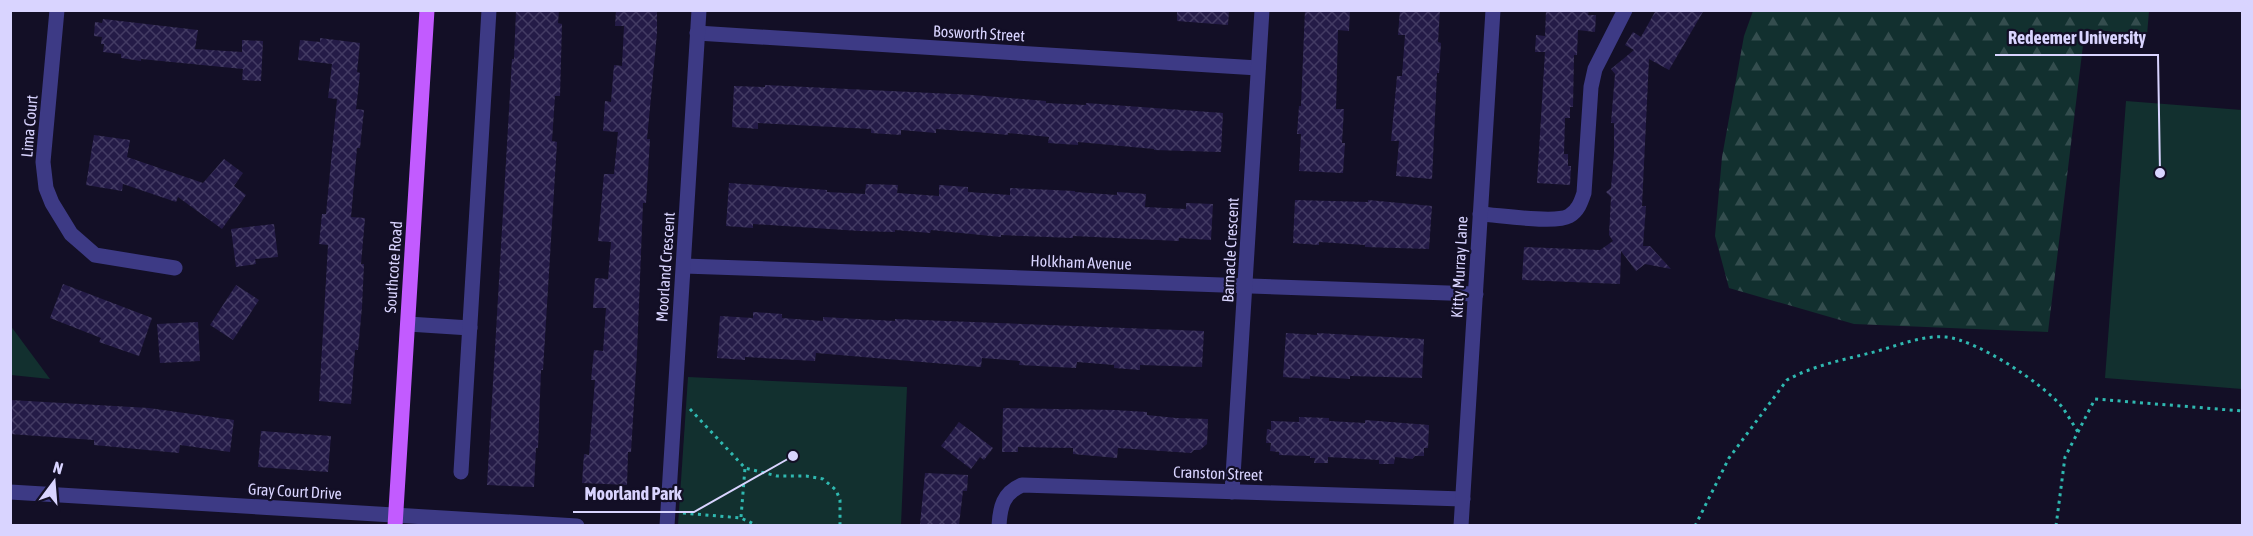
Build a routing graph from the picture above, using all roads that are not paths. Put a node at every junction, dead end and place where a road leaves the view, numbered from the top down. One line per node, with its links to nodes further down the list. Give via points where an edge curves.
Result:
1 (57, 10): 12 (street, Lima Court, via 43,162 52,203 70,234 95,255)
2 (427, 10): 15 (main road, Southcote Road)
3 (489, 10): 16 (street)
4 (699, 10): 8 (street, Moorland Crescent)
5 (1262, 10): 9 (street, Barnacle Crescent)
6 (1492, 10): 10 (street, Kitty Murray Lane)
7 (1625, 10): 10 (street, via 1595,69 1584,193 1579,207 1556,220)
8 (697, 33): 9 (street, Bosworth Street); 11 (street, Moorland Crescent)
9 (1258, 68): 13 (street, Barnacle Crescent)
10 (1480, 214): 14 (street, Kitty Murray Lane)
11 (684, 266): 13 (street, Holkham Avenue); 23 (street, Moorland Crescent)
12 (175, 268)
13 (1245, 285): 14 (street, Holkham Avenue); 19 (street, Barnacle Crescent)
14 (1476, 294): 20 (street, Kitty Murray Lane)
15 (408, 324): 16 (street); 21 (main road, Southcote Road)
16 (470, 328): 17 (street)
17 (461, 472)
18 (10, 492): 21 (street, Gray Court Drive)
19 (1232, 492): 20 (street, Cranston Street); 24 (street, Cranston Street, via 1022,485 1010,490 1004,500)
20 (1463, 500): 25 (street, Kitty Murray Lane)
21 (396, 520): 22 (street, Gray Court Drive)
22 (578, 525)
23 (667, 525)
24 (999, 525)
25 (1461, 525)

